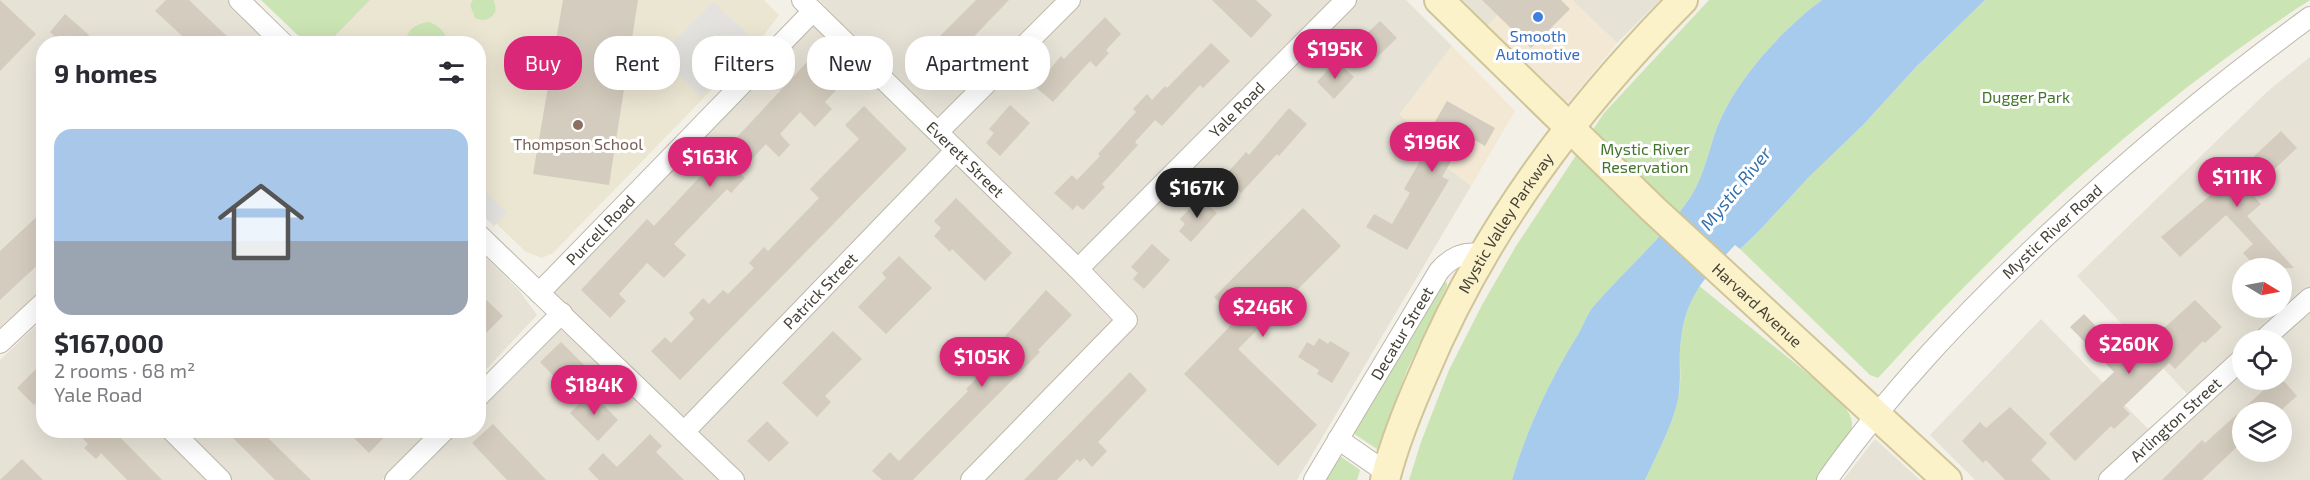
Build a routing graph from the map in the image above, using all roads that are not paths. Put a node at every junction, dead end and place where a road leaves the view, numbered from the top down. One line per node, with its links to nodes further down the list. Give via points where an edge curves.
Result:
1 (239, 0): 8 (street)
2 (1070, 0): 10 (street)
3 (1346, 0): 14 (street, Yale Road)
4 (1439, 0): 9 (street, Harvard Avenue)
5 (1683, 0): 9 (street, Mystic Valley Parkway, via 1632,52)
6 (808, 5): 10 (street, Everett Street); 15 (street, Purcell Road)
7 (2310, 17): 23 (street, Mystic River Road, via 2199,101 2093,192 1957,324 1915,368)
8 (276, 36)
9 (1568, 128): 13 (street, Mystic Valley Parkway); 23 (street, Harvard Avenue)
10 (938, 132): 11 (street, Everett Street)
11 (956, 150): 14 (street, Everett Street); 24 (street, Patrick Street)
12 (486, 242): 15 (street)
13 (1484, 255): 27 (street, Decatur Street, via 1468,253 1450,260 1439,271); 28 (street, Mystic Valley Parkway, via 1430,359)
14 (1078, 269): 32 (street, Everett Street, via 1127,320)
15 (539, 293): 18 (street)
16 (2310, 298): 19 (street)
17 (36, 310): 20 (street)
18 (562, 313): 22 (street); 24 (street)
19 (2275, 330)
20 (0, 343)
21 (2232, 368): 36 (street, Arlington Street)
22 (486, 389)
23 (1878, 416): 34 (street, Mystic River Road); 35 (street, Harvard Avenue)
24 (684, 432): 31 (street)
25 (179, 438): 29 (street)
26 (437, 438): 30 (street)
27 (1338, 439): 28 (street); 33 (street, Decatur Street)
28 (1386, 476)
29 (221, 480)
30 (395, 480)
31 (734, 480)
32 (971, 480)
33 (1314, 480)
34 (1827, 480)
35 (1947, 480)
36 (2109, 480)

